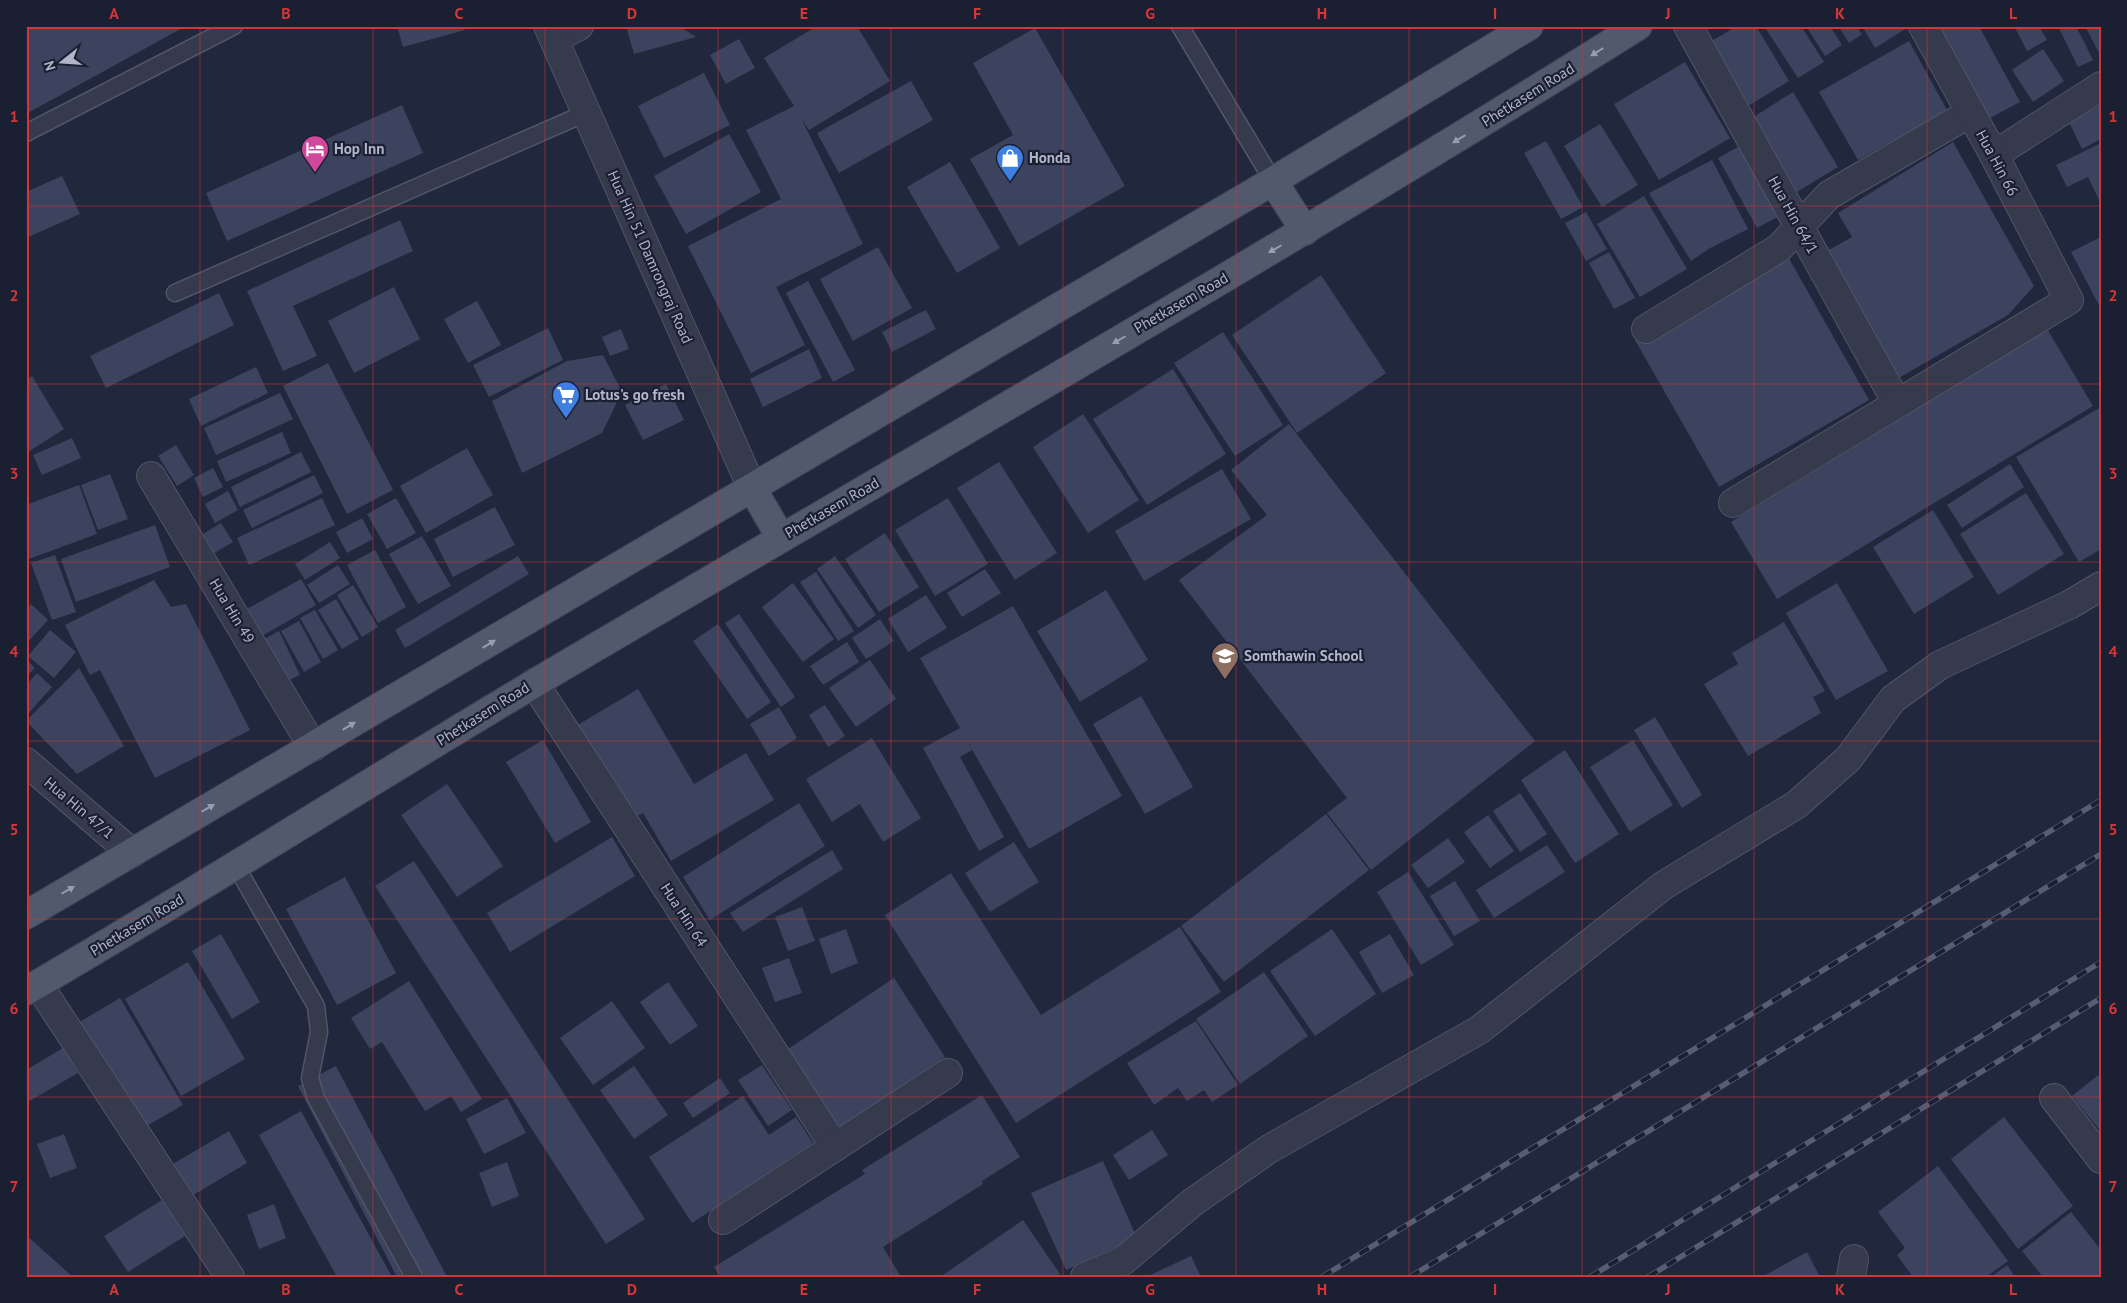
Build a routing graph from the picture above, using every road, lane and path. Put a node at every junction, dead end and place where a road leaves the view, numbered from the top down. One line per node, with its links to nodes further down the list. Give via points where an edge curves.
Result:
1 (234, 26): 12 (lane)
2 (579, 26): 8 (street)
3 (1180, 26): 14 (lane)
4 (1529, 26): 14 (main road)
5 (1638, 26): 16 (main road, Phetkasem Road, one-way to 16)
6 (1688, 26): 15 (street, Hua Hin 64/1)
7 (1923, 26): 11 (street, Hua Hin 66)
8 (551, 33): 10 (street, Hua Hin 51 Damrongraj Road)
9 (2101, 86): 13 (street)
10 (586, 113): 17 (lane); 21 (street, Hua Hin 51 Damrongraj Road)
11 (1970, 113): 13 (street, Hua Hin 66); 15 (street, via 1829,195)
12 (26, 133)
13 (1994, 155): 19 (street, Hua Hin 66, via 2069,300)
14 (1273, 182): 16 (main road); 21 (main road)
15 (1800, 226): 18 (street, via 1779,248); 19 (street, Hua Hin 64/1)
16 (1305, 231): 23 (main road, Phetkasem Road, one-way to 23)
17 (175, 293)
18 (1646, 329)
19 (1897, 403): 22 (street)
20 (151, 476): 26 (street, Hua Hin 49)
21 (752, 488): 23 (main road); 26 (main road, one-way to 21)
22 (1733, 503)
23 (781, 538): 25 (main road, Phetkasem Road)
24 (2101, 586): 39 (street, via 2070,605 1940,665 1893,699 1848,759 1796,805 1664,885 1479,1030 1269,1150 1193,1202 1122,1260)
25 (534, 683): 29 (main road, Phetkasem Road); 34 (street, Hua Hin 64)
26 (313, 747): 28 (main road, one-way to 26)
27 (26, 762): 28 (street, Hua Hin 47/1)
28 (132, 853): 30 (main road, one-way to 28)
29 (236, 866): 31 (main road, Phetkasem Road); 38 (lane, via 316,1006 319,1032 310,1078 316,1098)
30 (26, 915)
31 (32, 988): 37 (street)
32 (948, 1073): 34 (street)
33 (2054, 1098): 35 (street)
34 (835, 1147): 36 (street)
35 (2101, 1159)
36 (723, 1220)
37 (230, 1277)
38 (414, 1277)
39 (1085, 1277)

